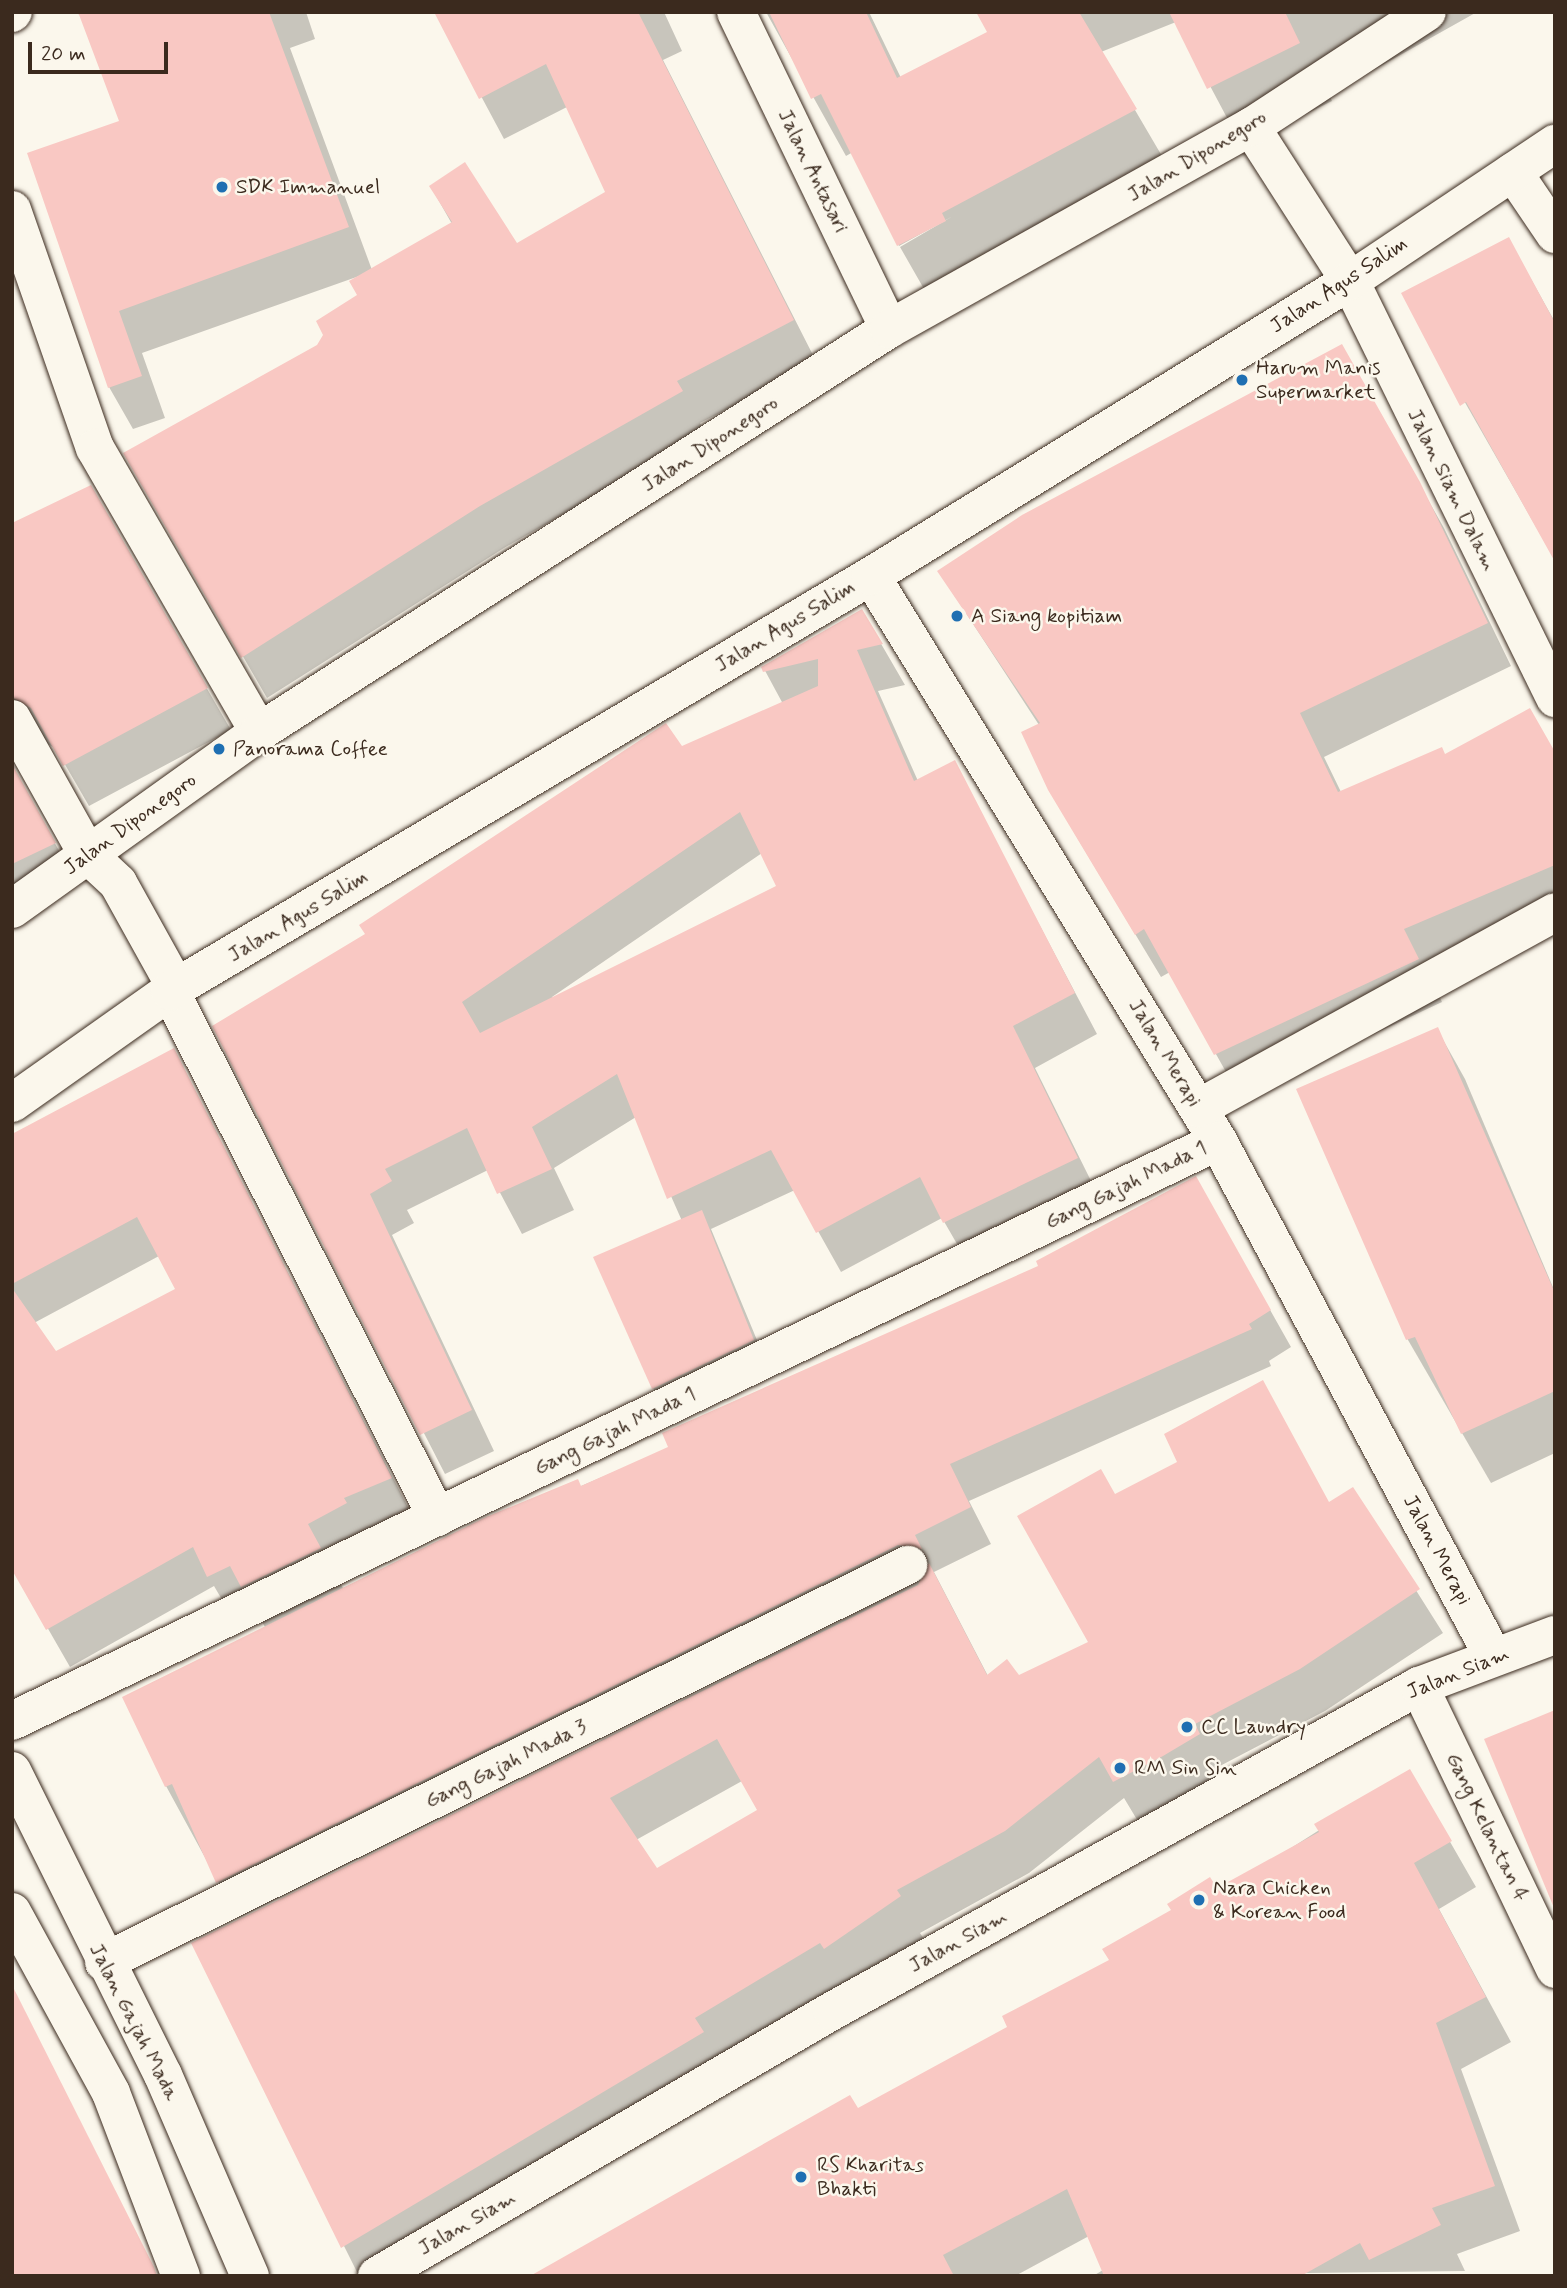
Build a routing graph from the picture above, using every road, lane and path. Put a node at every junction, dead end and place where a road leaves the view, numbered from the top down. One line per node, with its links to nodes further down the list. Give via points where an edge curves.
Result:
1 (736, 12): 9 (street, Jalan Antasari)
2 (1427, 12): 3 (street, Jalan Diponegoro)
3 (1259, 139): 8 (street, Jalan Siam Dalam); 9 (street, Jalan Diponegoro)
4 (1555, 144): 5 (street, Jalan Agus Salim)
5 (1513, 172): 7 (street); 8 (street, Jalan Agus Salim)
6 (12, 210): 13 (street, via 94,448)
7 (1555, 234)
8 (1344, 271): 10 (street, Jalan Agus Salim); 11 (street, Jalan Siam Dalam)
9 (890, 329): 13 (street, Jalan Diponegoro)
10 (871, 576): 17 (street, Jalan Agus Salim); 19 (street, Jalan Merapi)
11 (1555, 698)
12 (12, 719): 14 (street)
13 (259, 732): 14 (street, Jalan Diponegoro)
14 (88, 855): 15 (street, Jalan Diponegoro); 17 (street, via 118,883)
15 (12, 909)
16 (1555, 912): 19 (street)
17 (170, 984): 18 (street, Jalan Agus Salim); 21 (street)
18 (12, 1103)
19 (1199, 1108): 20 (street, Jalan Merapi)
20 (1218, 1141): 21 (street, Gang Gajah Mada 1); 24 (street, Jalan Merapi)
21 (437, 1517): 26 (street, Gang Gajah Mada 1)
22 (908, 1565): 29 (street, Gang Gajah Mada 3)
23 (1555, 1635): 24 (street, Jalan Siam)
24 (1493, 1656): 25 (street, Jalan Siam)
25 (1419, 1686): 30 (street, Gang Kelantan 4); 35 (street, Jalan Siam, via 832,2011)
26 (12, 1721)
27 (12, 1771): 29 (street, Jalan Gajah Mada)
28 (12, 1912): 32 (street)
29 (104, 1962): 31 (street, Jalan Gajah Mada)
30 (1555, 1969)
31 (163, 2075): 32 (street); 34 (street, Jalan Gajah Mada)
32 (111, 2093): 33 (street)
33 (181, 2276)
34 (250, 2276)
35 (377, 2276)

